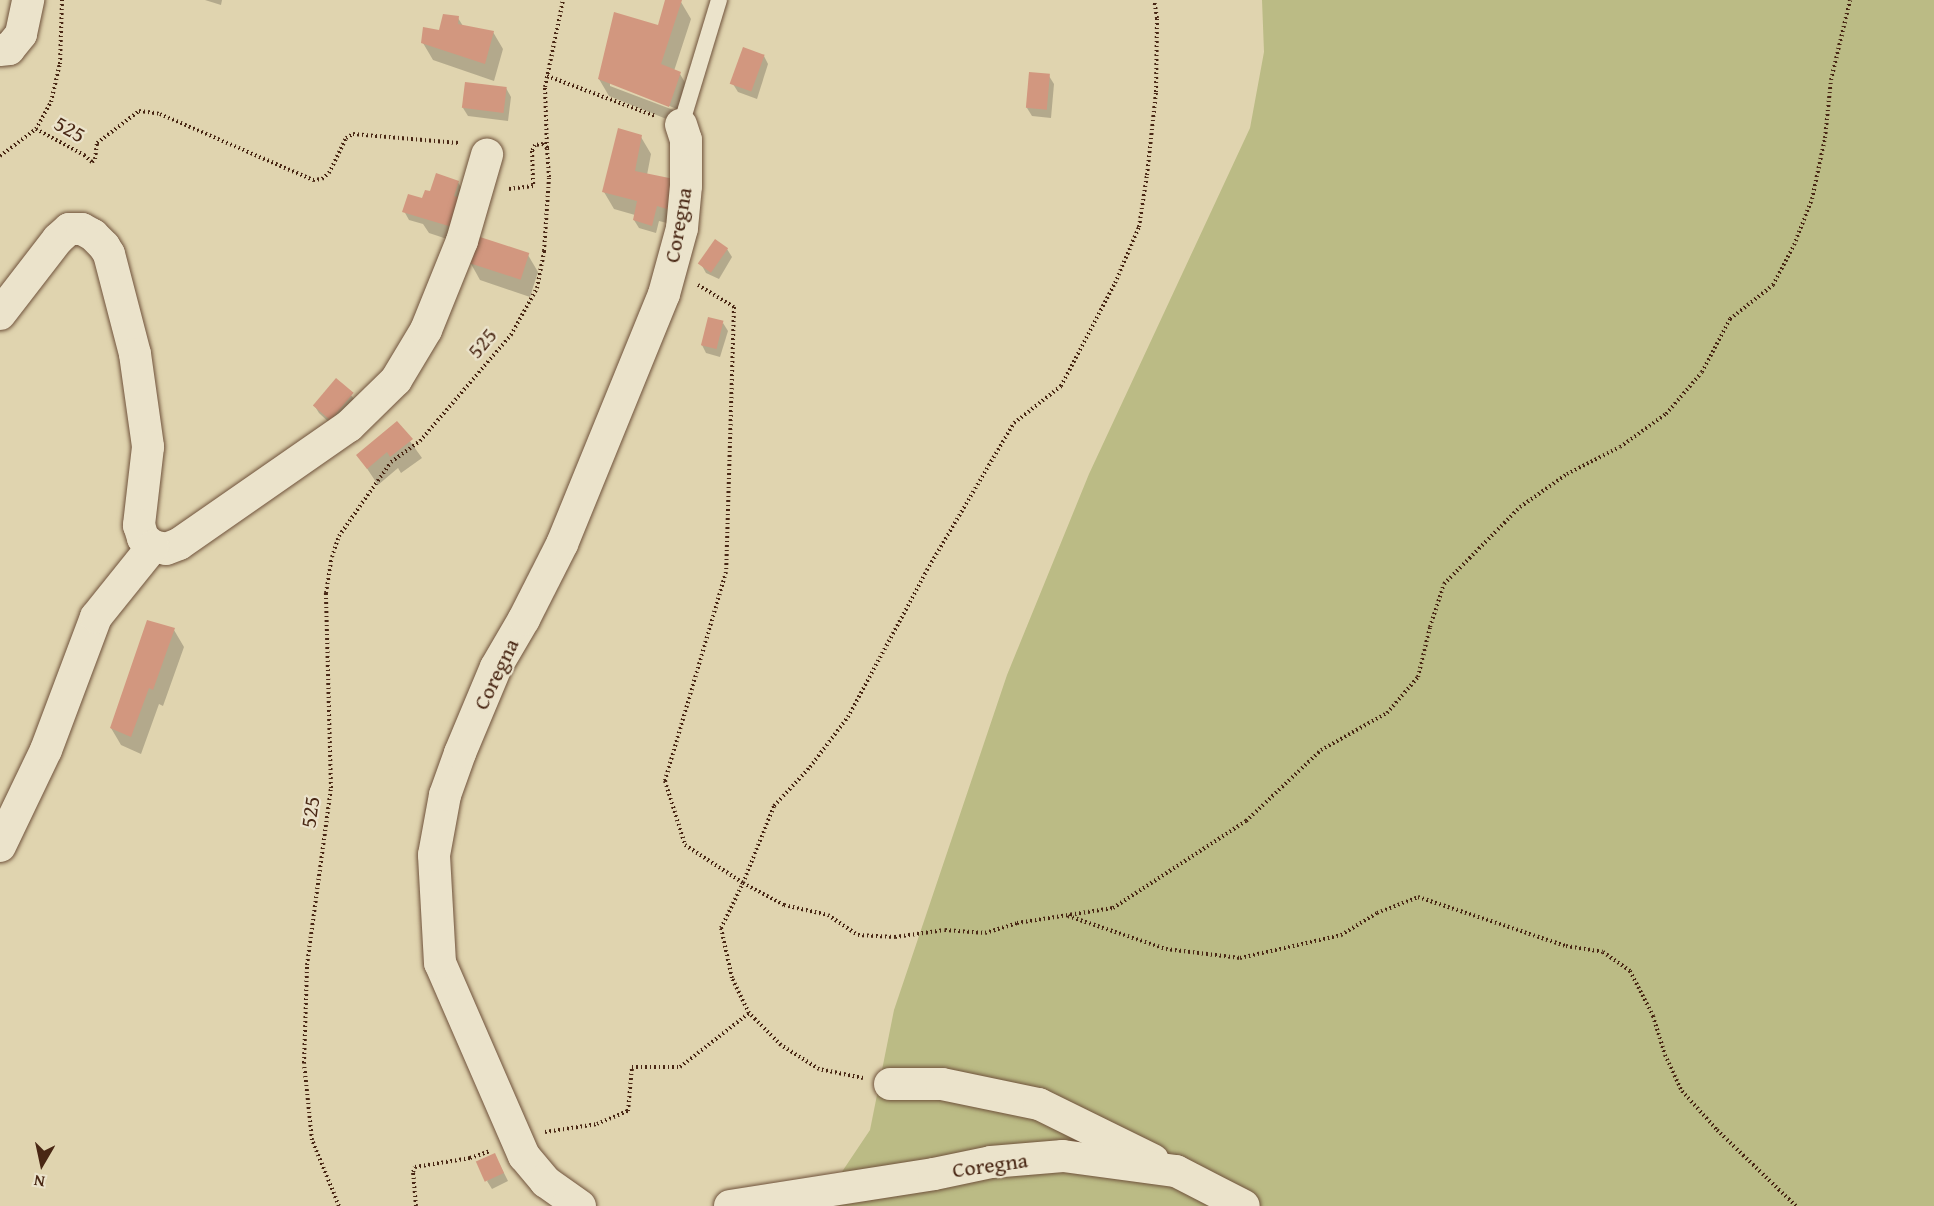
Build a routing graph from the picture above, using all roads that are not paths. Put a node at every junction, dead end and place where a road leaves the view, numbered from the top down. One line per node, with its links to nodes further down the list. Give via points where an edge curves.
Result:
1 (28, 0): 3 (street, via 21,34 9,49)
2 (719, 0): 4 (lane)
3 (0, 50)
4 (681, 125): 11 (street, Coregna, via 686,140 686,186 682,228 671,269 642,352 562,544 496,667 460,753 445,795 434,855 440,963 524,1156 546,1182)
5 (487, 155): 7 (street, via 458,251 426,330 396,380 349,426 179,544 166,549)
6 (0, 314): 7 (street, via 69,229 87,232 104,246 135,354 148,447 139,525 143,538)
7 (153, 546): 8 (street, via 96,617 46,750)
8 (0, 846)
9 (890, 1084): 10 (street, via 942,1084 1040,1104)
10 (1176, 1171): 12 (street, Coregna, via 1063,1156 991,1162); 13 (street, Coregna)
11 (580, 1206)
12 (730, 1206)
13 (1244, 1206)

